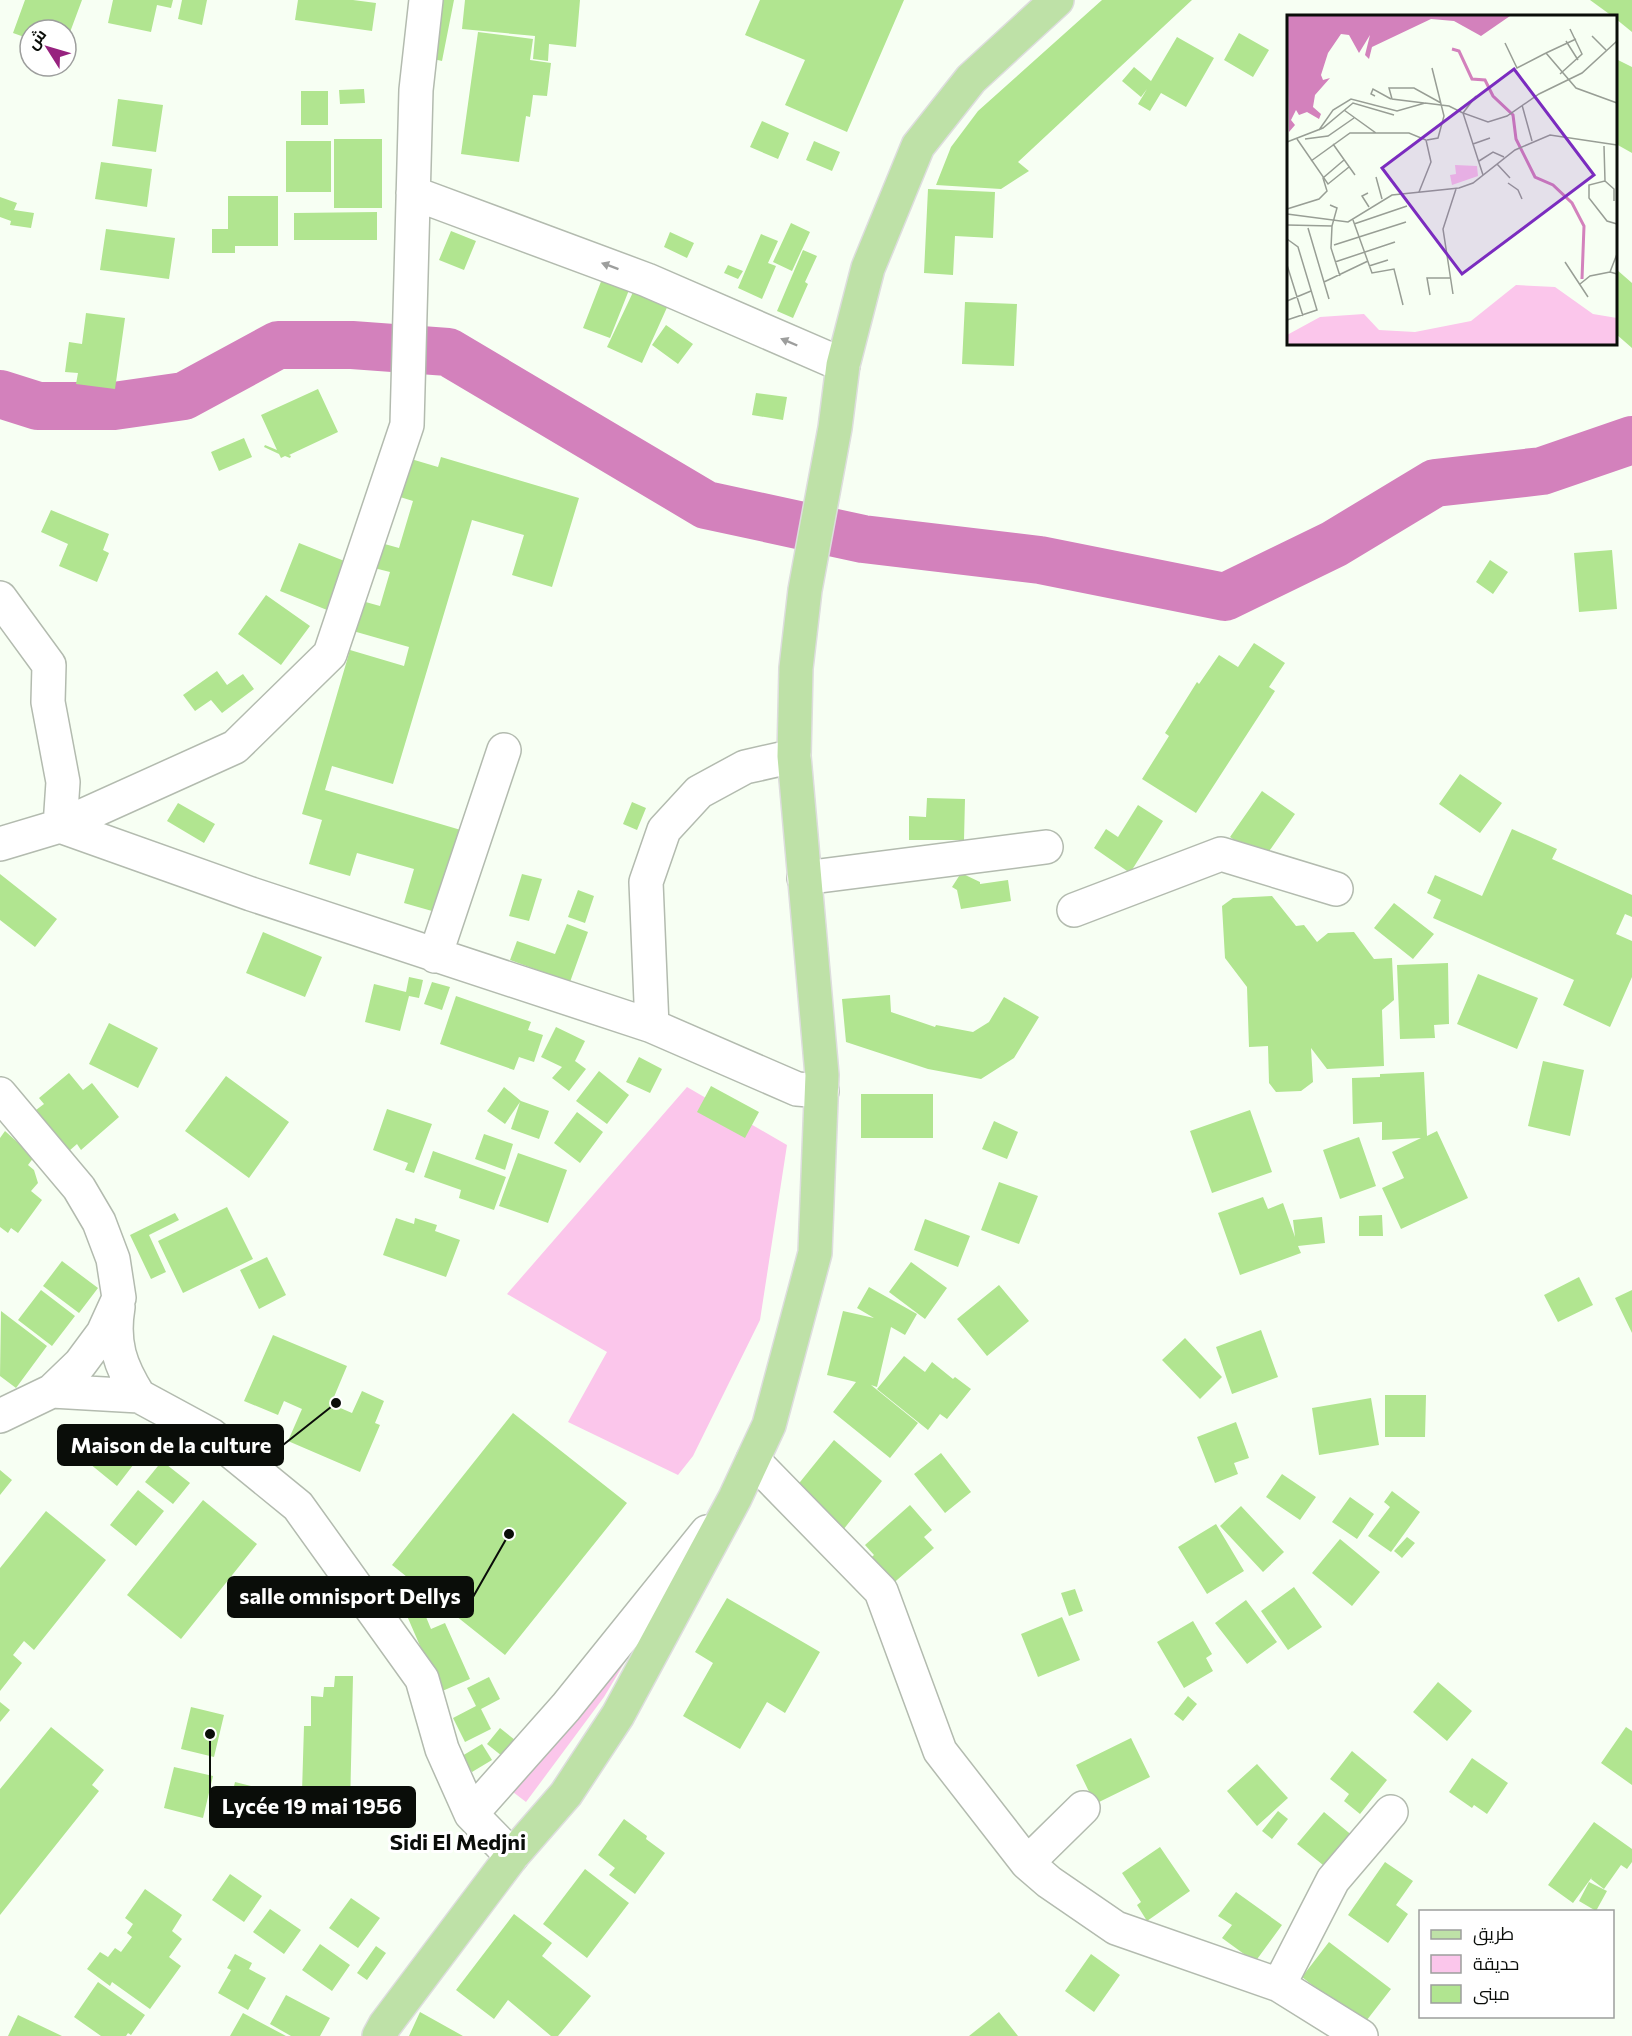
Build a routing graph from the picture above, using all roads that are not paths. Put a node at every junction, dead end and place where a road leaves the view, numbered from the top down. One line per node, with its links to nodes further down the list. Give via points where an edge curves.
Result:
1 (426, 0): 3 (street, via 416,90)
2 (1057, 0): 4 (main road, via 971,79 918,146 868,268)
3 (413, 193): 4 (street, one-way to 3, via 647,280); 8 (street, via 407,425 330,654 235,747)
4 (843, 365): 7 (main road, via 805,590 796,668)
5 (0, 598): 8 (street, via 49,665 48,702 63,782)
6 (504, 750): 14 (street)
7 (794, 756): 11 (main road); 15 (street, via 745,767 699,792 664,830 646,882)
8 (60, 826): 9 (street); 14 (street)
9 (0, 844)
10 (1046, 847): 11 (street)
11 (804, 878): 16 (main road)
12 (1336, 890): 13 (street, via 1221,854)
13 (1074, 910)
14 (435, 956): 15 (street)
15 (652, 1026): 16 (street, via 797,1089)
16 (822, 1091): 22 (main road, via 815,1253 769,1425)
17 (0, 1094): 18 (street, via 79,1188 99,1222 113,1259)
18 (119, 1298): 19 (street, via 103,1333 80,1364); 20 (street, via 115,1323 117,1349)
19 (52, 1390): 20 (street); 21 (street)
20 (139, 1396): 26 (street, via 211,1435 298,1506 422,1679 442,1749)
21 (0, 1416)
22 (753, 1460): 23 (main road); 28 (street, via 881,1591 940,1751)
23 (735, 1497): 26 (street, via 566,1707); 27 (main road, via 618,1714 566,1794)
24 (1083, 1808): 28 (street)
25 (1391, 1812): 29 (street, via 1333,1880)
26 (471, 1814): 27 (street)
27 (512, 1856): 30 (main road)
28 (1027, 1863): 29 (street, via 1116,1928)
29 (1279, 1984): 31 (street)
30 (379, 2036)
31 (1360, 2036)

